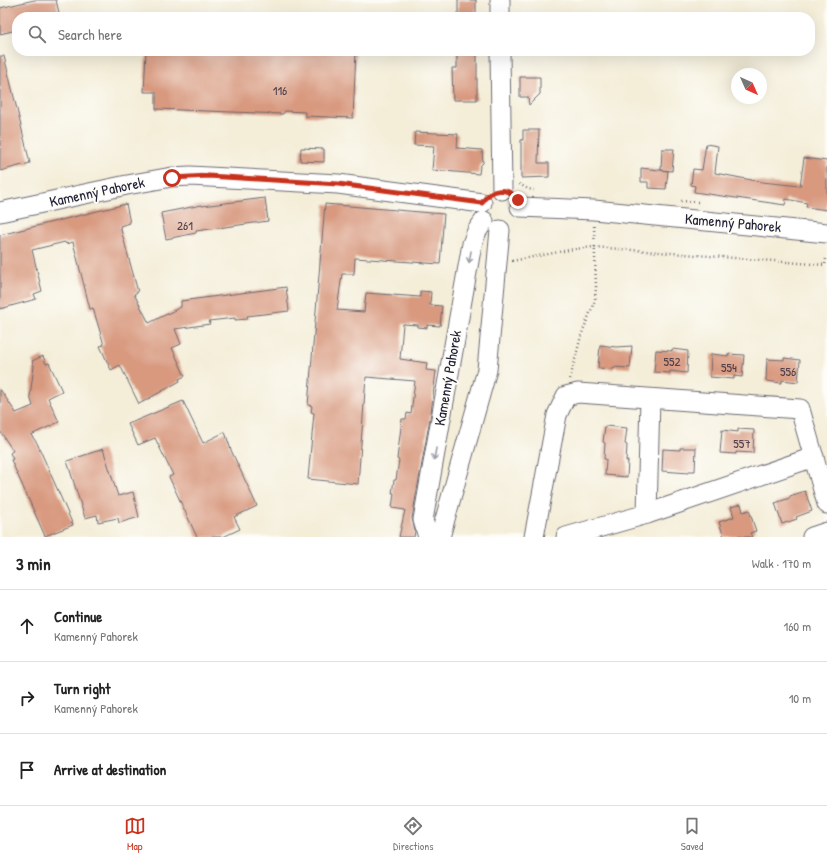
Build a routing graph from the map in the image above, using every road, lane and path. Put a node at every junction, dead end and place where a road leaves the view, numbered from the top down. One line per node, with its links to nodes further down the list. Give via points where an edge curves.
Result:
1 (500, 0): 2 (street)
2 (500, 12)
3 (500, 56): 4 (street)
4 (509, 185): 5 (path); 8 (street); 11 (street, Kamenný Pahorek, via 490,193)
5 (535, 190)
6 (677, 200): 7 (path)
7 (701, 203)
8 (520, 207): 9 (street, Kamenný Pahorek); 11 (street, via 516,223 508,228)
9 (594, 210): 12 (street, Kamenný Pahorek); 13 (path)
10 (0, 212): 11 (street, Kamenný Pahorek, via 128,185 190,176 338,184)
11 (489, 218): 15 (street, Kamenný Pahorek); 22 (street, Kamenný Pahorek, one-way to 22, via 477,231 472,244 423,520)
12 (827, 233)
13 (594, 247): 14 (path, via 825,265); 15 (path, via 507,262); 16 (path, via 595,300 581,336)
14 (827, 258)
15 (498, 260): 23 (street, Kamenný Pahorek, via 487,370)
16 (566, 396): 17 (street, via 578,393); 24 (street, via 557,414)
17 (650, 399): 18 (street, via 800,409); 20 (street)
18 (814, 457): 19 (street); 20 (street)
19 (827, 504)
20 (647, 514): 25 (street)
21 (827, 532): 26 (street)
22 (428, 537)
23 (440, 537)
24 (534, 537)
25 (566, 537)
26 (812, 537)

